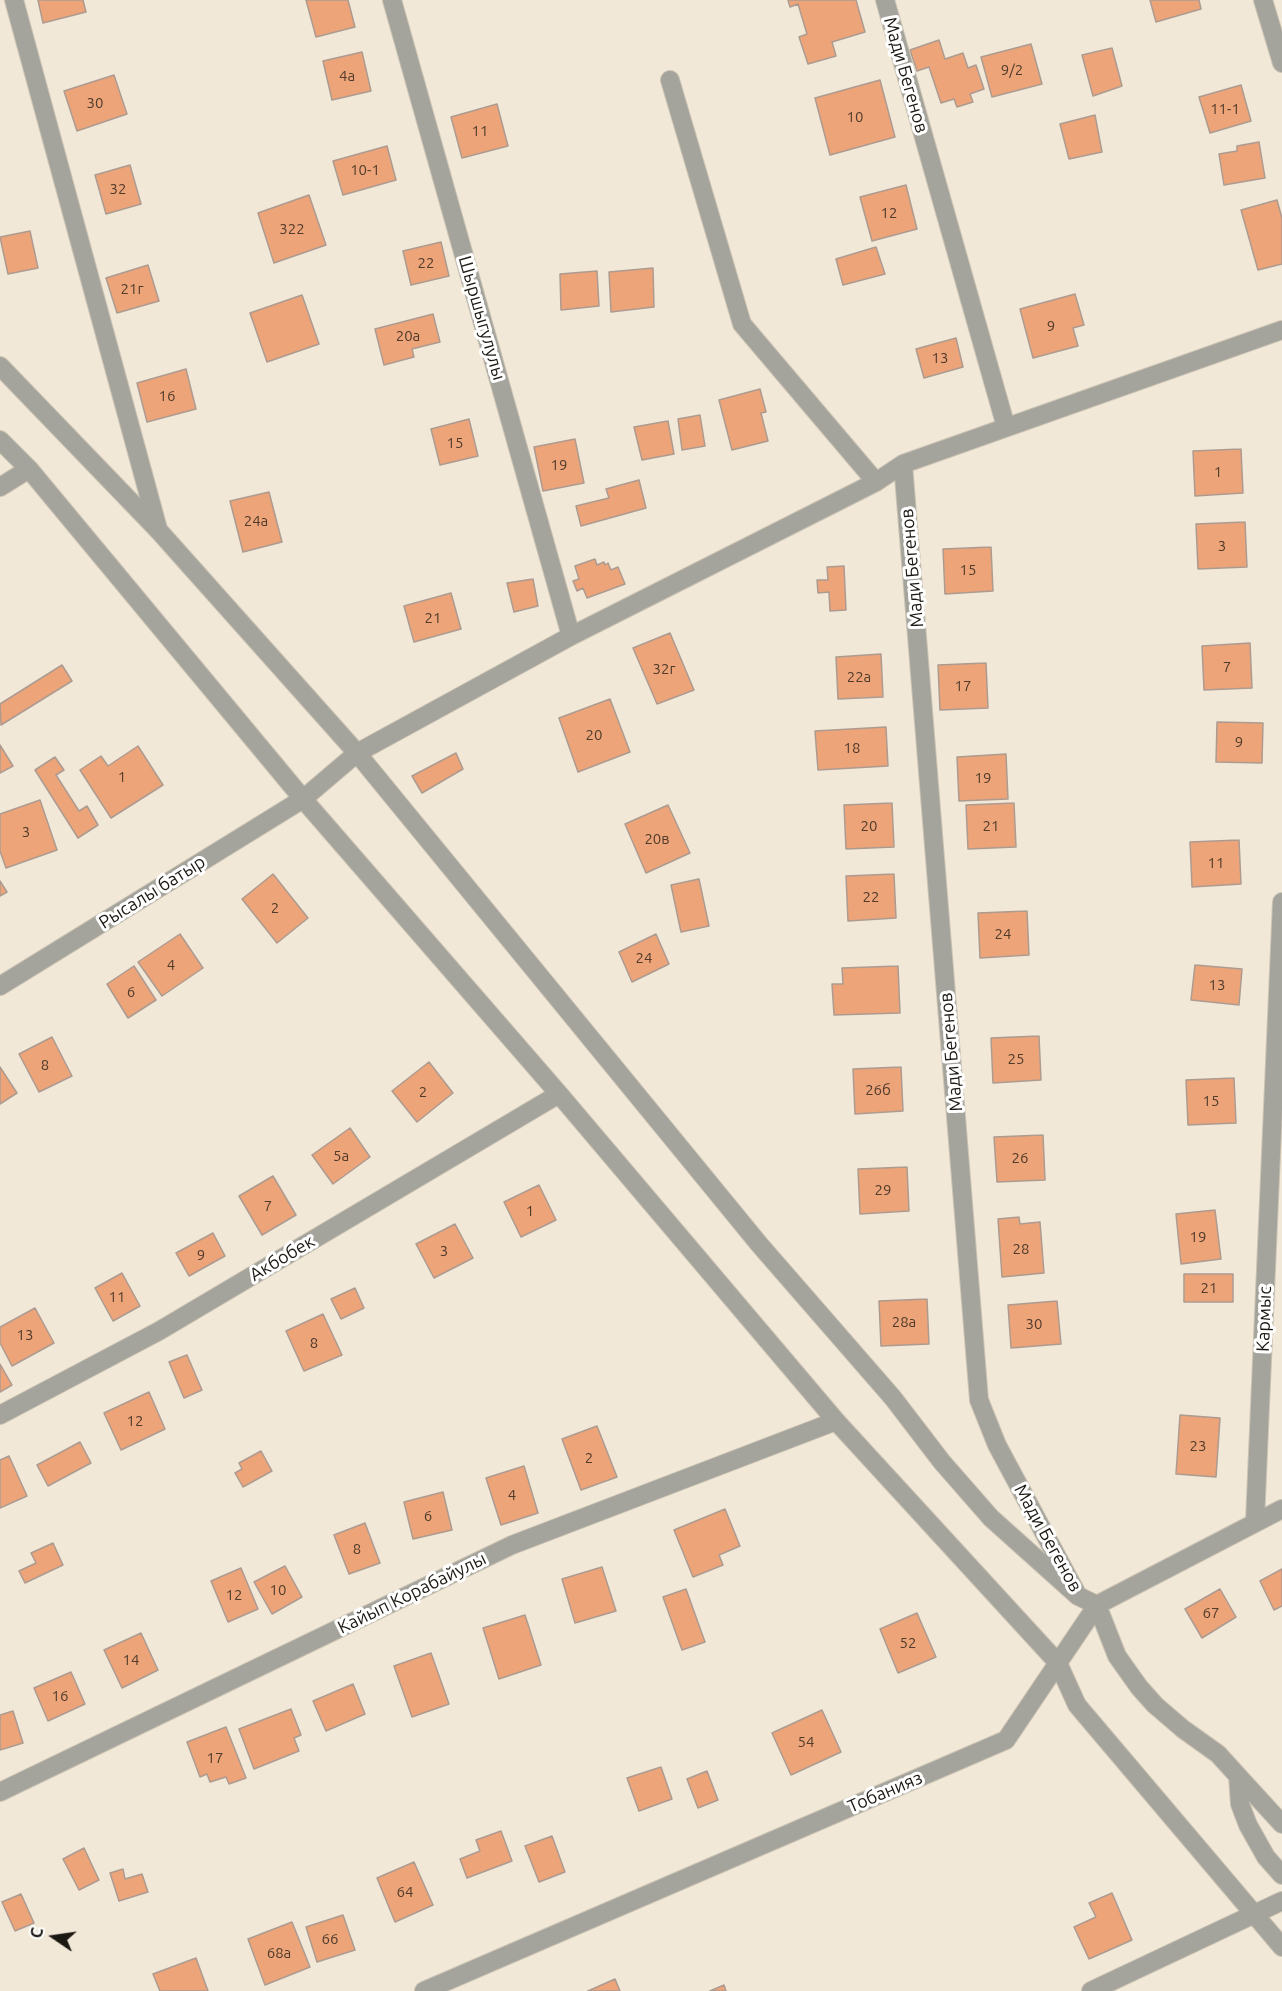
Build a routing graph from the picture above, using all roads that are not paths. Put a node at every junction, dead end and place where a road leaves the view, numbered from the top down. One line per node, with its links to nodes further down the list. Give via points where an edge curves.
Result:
1 (14, 0): 15 (street)
2 (392, 0): 16 (street, Шыршыгулулы)
3 (885, 0): 9 (street, Мади Бегенов)
4 (1263, 0): 5 (street)
5 (1282, 63)
6 (670, 80): 13 (street, via 742,324)
7 (1282, 330): 9 (street, Рысалы батыр)
8 (0, 366): 15 (street)
9 (1006, 427): 11 (street, Рысалы батыр)
10 (0, 440): 12 (street)
11 (903, 464): 13 (street, Рысалы батыр); 26 (street, Мади Бегенов, via 979,1400 997,1445)
12 (29, 469): 14 (street); 18 (street)
13 (876, 482): 16 (street, Рысалы батыр)
14 (0, 487)
15 (159, 531): 17 (street)
16 (572, 636): 17 (street, Рысалы батыр)
17 (357, 753): 18 (street, Рысалы батыр); 26 (street, via 942,1462 991,1518)
18 (303, 799): 20 (street, Рысалы батыр); 21 (street)
19 (1282, 902): 25 (street, Кармыс)
20 (0, 986)
21 (560, 1094): 22 (street, Акбобек, via 159,1330); 23 (street)
22 (0, 1415)
23 (836, 1420): 28 (street); 30 (street, Кайып Корабайулы, via 512,1545)
24 (1282, 1509): 25 (street, Тобанияз)
25 (1255, 1521): 27 (street, Тобанияз)
26 (1078, 1596): 27 (street, Мади Бегенов)
27 (1097, 1605): 28 (street, Тобанияз); 29 (street, via 1117,1656 1139,1687)
28 (1058, 1663): 34 (street, via 1077,1704); 36 (street, Тобанияз, via 1006,1740)
29 (1238, 1776): 31 (street); 32 (street, via 1240,1804 1248,1825 1266,1857)
30 (0, 1792)
31 (1282, 1824)
32 (1282, 1875)
33 (1282, 1901): 34 (street)
34 (1254, 1915): 35 (street); 37 (street)
35 (1282, 1947)
36 (424, 1991)
37 (1091, 1991)

